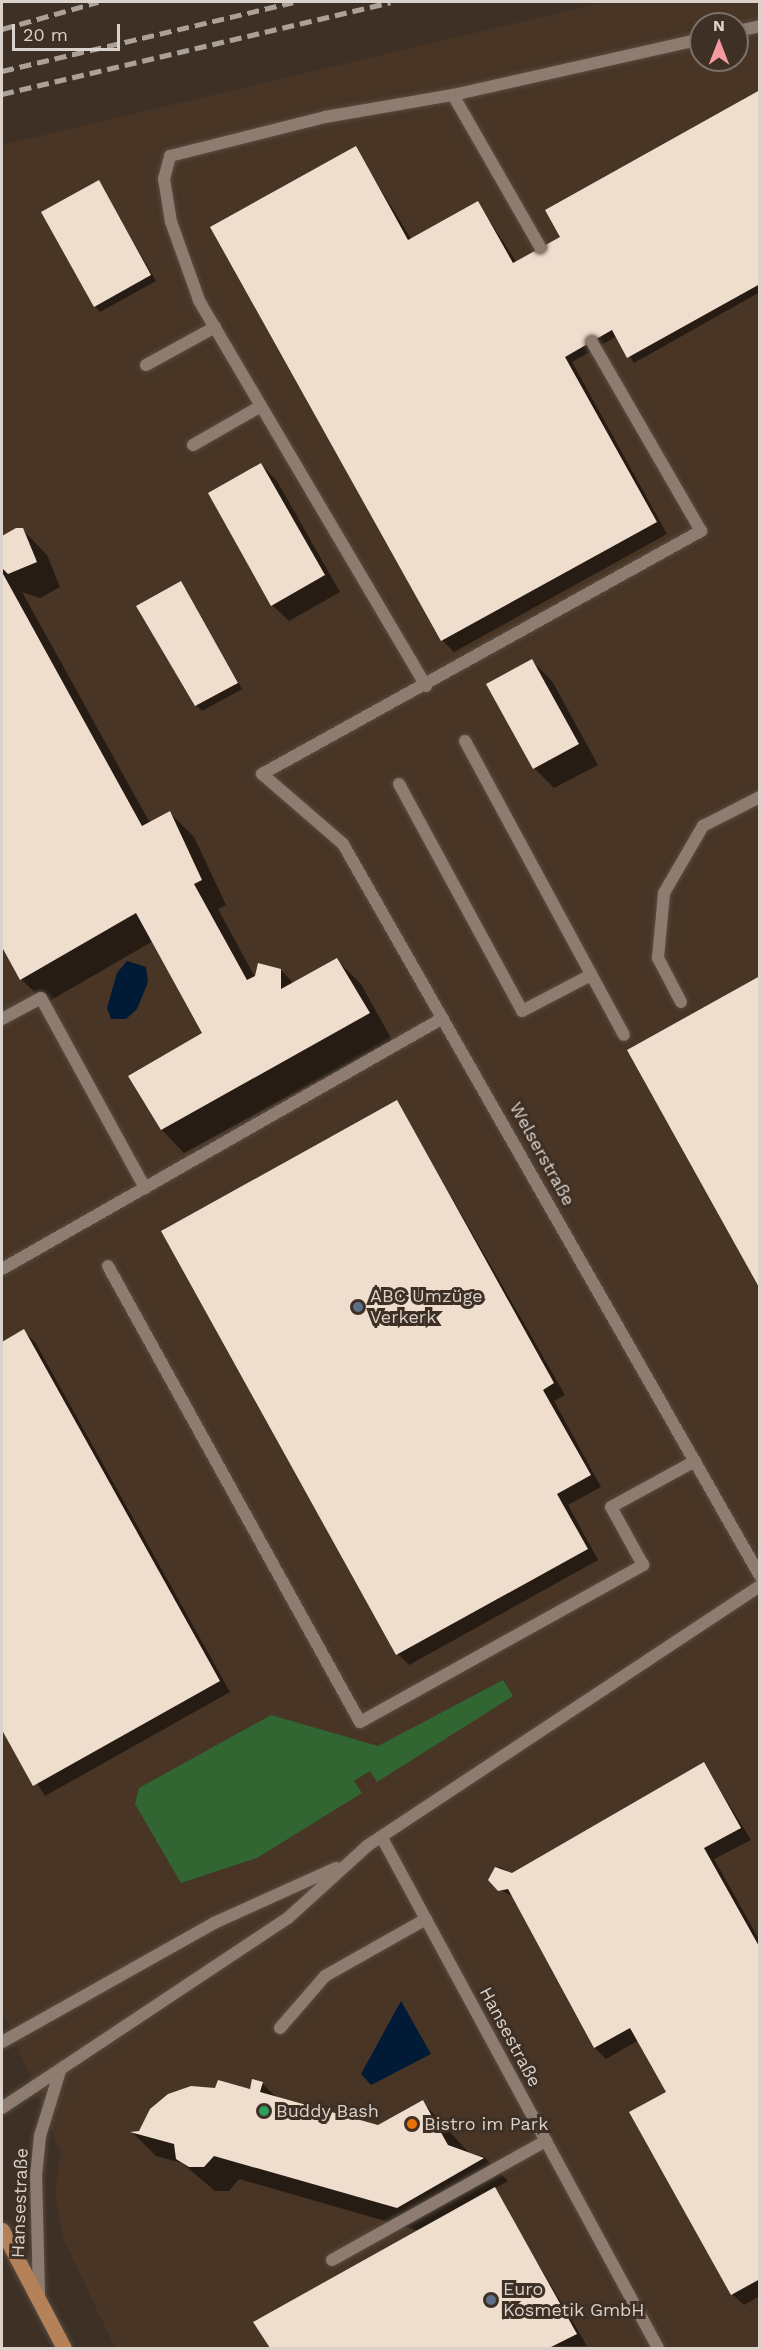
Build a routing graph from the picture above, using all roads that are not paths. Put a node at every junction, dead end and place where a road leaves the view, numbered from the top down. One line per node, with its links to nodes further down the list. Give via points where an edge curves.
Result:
1 (689, 42): 2 (street)
2 (453, 96): 3 (street); 4 (street, via 325,117 170,156 164,179 171,222)
3 (540, 247)
4 (214, 327): 6 (street); 7 (street)
5 (592, 342): 9 (street, via 701,531)
6 (146, 365)
7 (261, 406): 8 (street); 9 (street)
8 (193, 445)
9 (426, 686): 15 (street, Welserstraße, via 262,774 343,844)
10 (465, 741): 13 (street)
11 (399, 784): 13 (street, via 522,1011)
12 (759, 796): 14 (street, via 703,826 664,893 658,958)
13 (591, 975): 17 (street)
14 (681, 1002)
15 (443, 1018): 18 (street); 21 (street, Welserstraße)
16 (2, 1019): 18 (street, via 41,998)
17 (624, 1035)
18 (145, 1188): 20 (street)
19 (108, 1266): 21 (street, via 360,1722 643,1565 611,1507)
20 (2, 1269)
21 (695, 1461): 22 (street, Welserstraße)
22 (759, 1576)
23 (759, 1586): 24 (street)
24 (382, 1838): 25 (street); 26 (street, Hansestraße)
25 (345, 1864): 28 (street, via 214,1923); 29 (street, via 296,1912)
26 (426, 1919): 27 (street, via 325,1976); 31 (street, Hansestraße)
27 (280, 2028)
28 (2, 2042)
29 (60, 2071): 30 (street); 34 (street, Hansestraße, via 40,2136 36,2176)
30 (2, 2108)
31 (546, 2140): 33 (street); 36 (street, Hansestraße)
32 (2, 2230): 34 (main road)
33 (332, 2260)
34 (40, 2303): 35 (main road)
35 (64, 2349)
36 (658, 2349)

